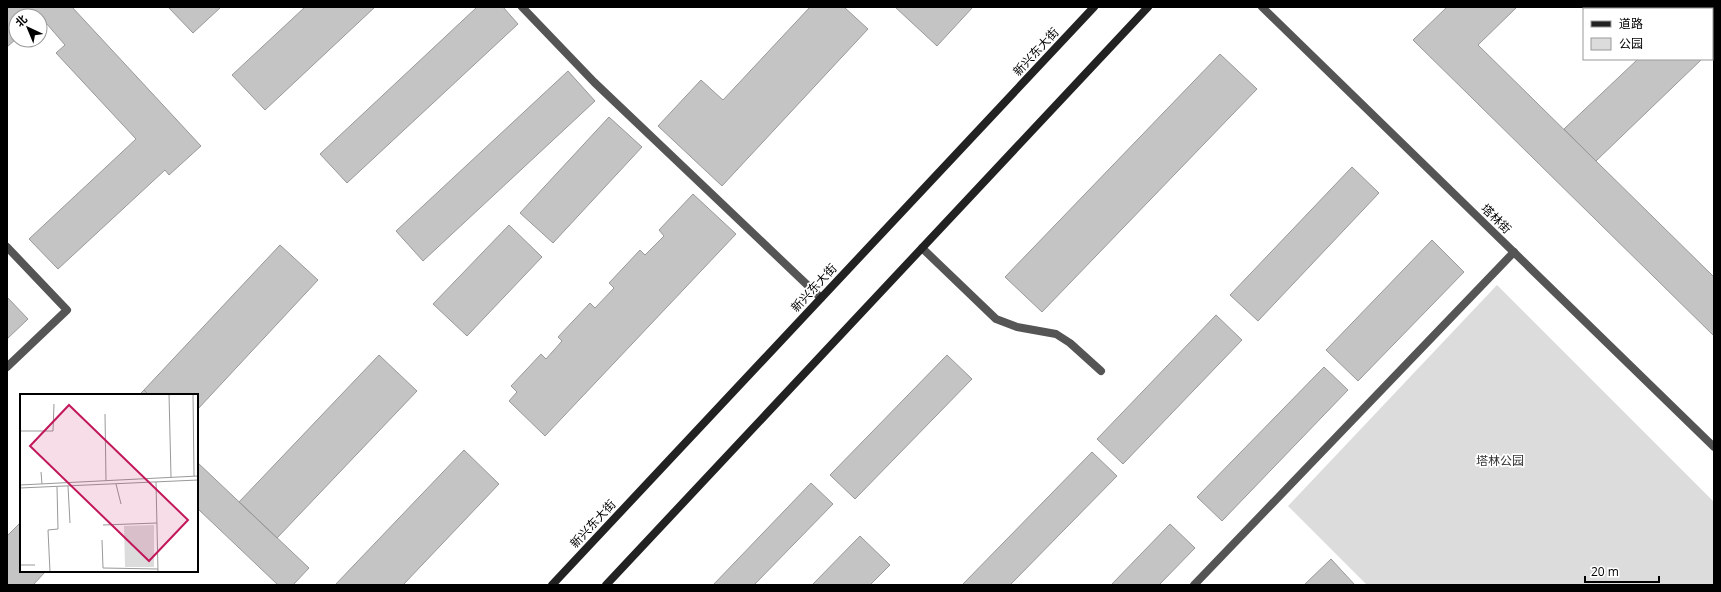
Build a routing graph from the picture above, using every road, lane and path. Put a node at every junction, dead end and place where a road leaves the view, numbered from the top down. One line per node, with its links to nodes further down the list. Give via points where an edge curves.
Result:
1 (522, 7): 8 (street, via 594,82)
2 (1094, 7): 8 (main road, 新兴东大街)
3 (1148, 7): 6 (main road)
4 (1262, 7): 7 (street, 塔林街)
5 (7, 247): 9 (street, via 67,310)
6 (922, 248): 10 (street, via 996,319 1017,327 1056,334 1070,342); 13 (main road)
7 (1514, 252): 11 (street, 塔林街); 14 (street)
8 (821, 298): 12 (main road, 新兴东大街)
9 (7, 367)
10 (1101, 371)
11 (1714, 448)
12 (552, 585)
13 (606, 585)
14 (1194, 585)

